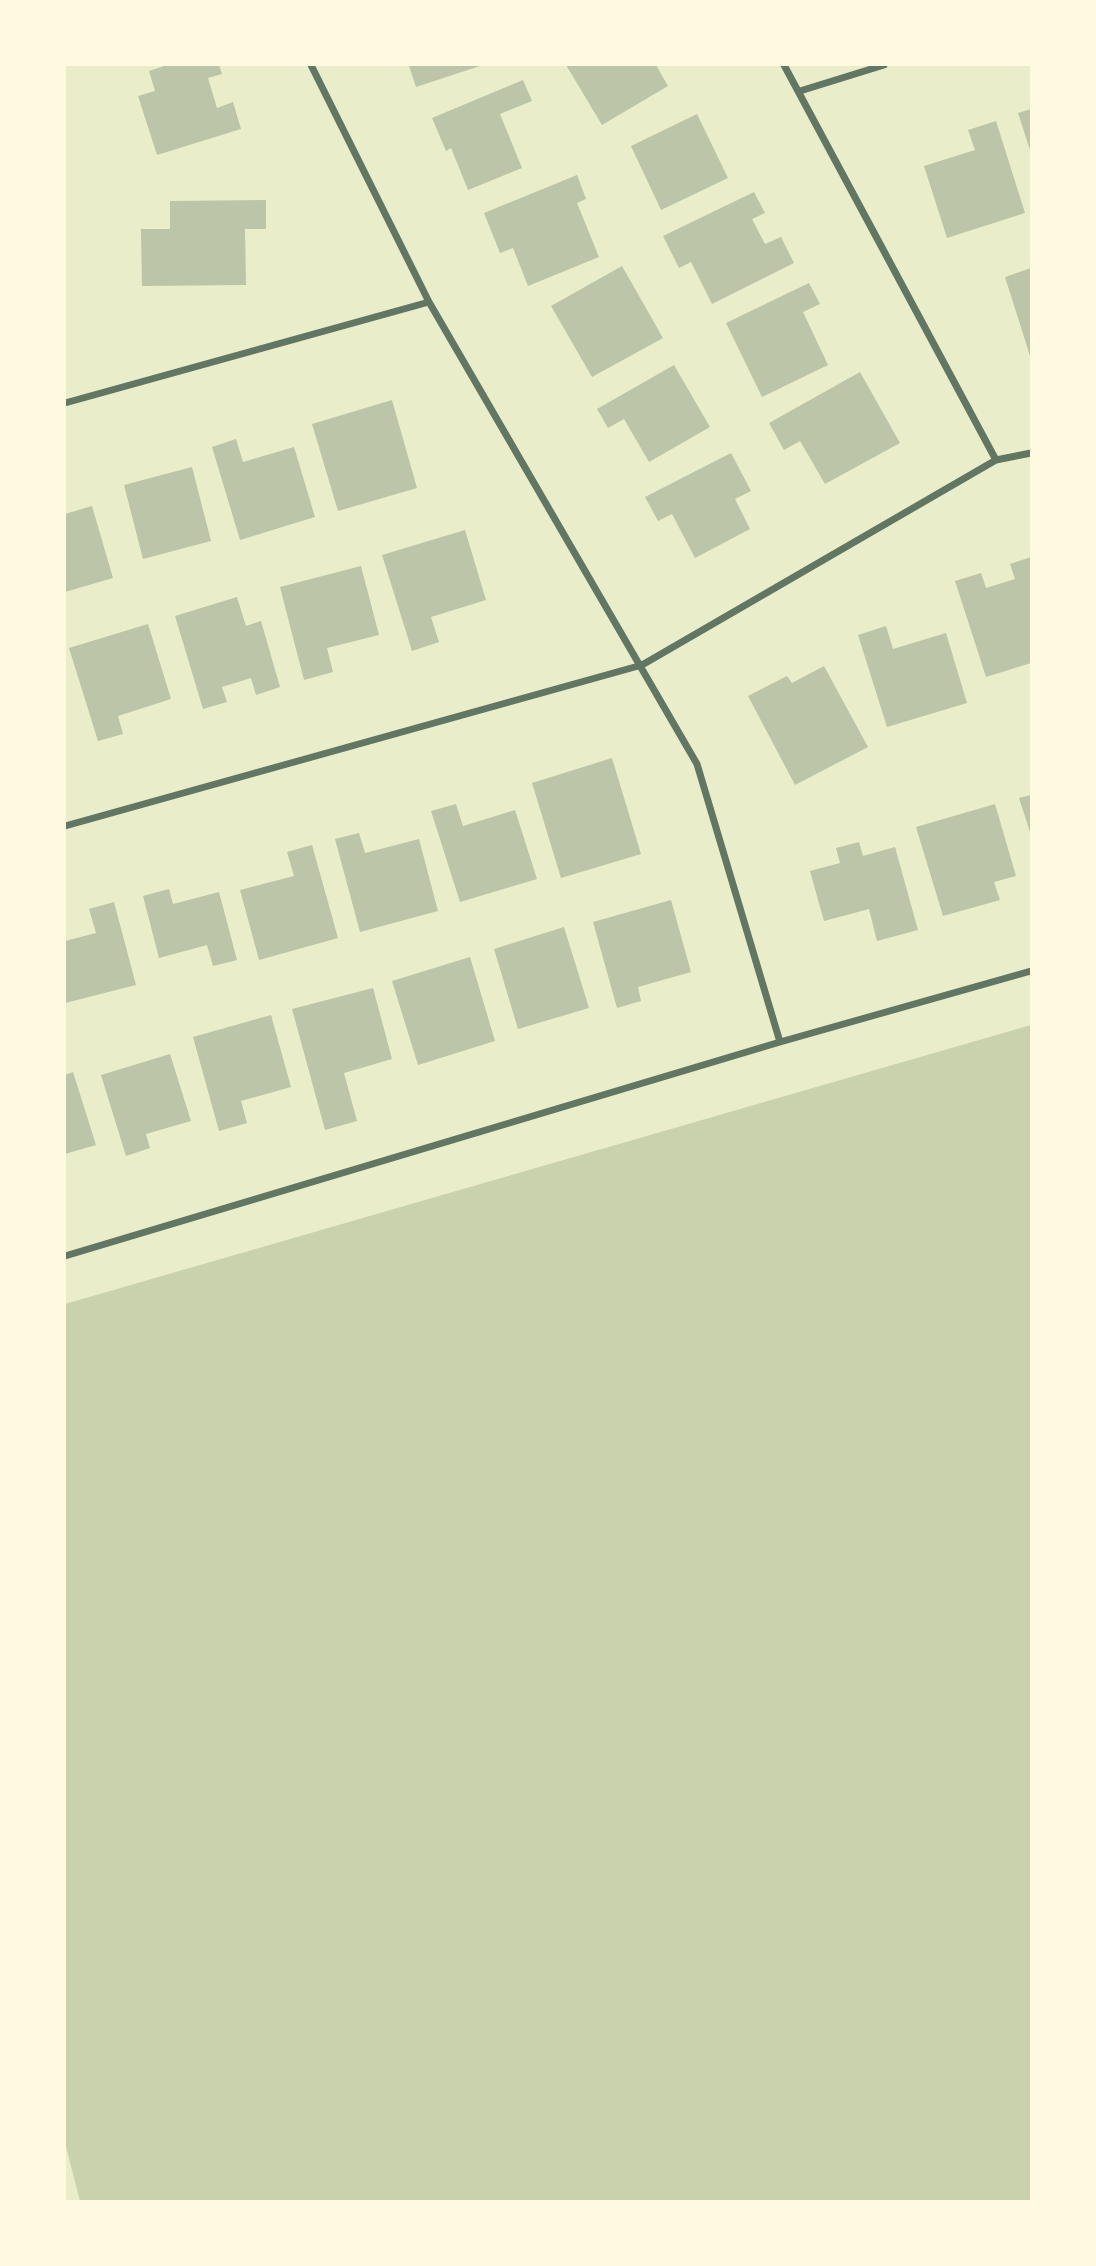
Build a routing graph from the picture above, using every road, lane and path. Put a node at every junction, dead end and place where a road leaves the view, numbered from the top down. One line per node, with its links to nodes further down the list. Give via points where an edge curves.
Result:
1 (311, 65): 5 (street)
2 (784, 65): 4 (street)
3 (884, 65): 4 (street)
4 (800, 91): 8 (street)
5 (429, 302): 6 (street); 9 (street)
6 (65, 403)
7 (1031, 453): 8 (street)
8 (996, 460): 9 (street)
9 (642, 665): 10 (street); 12 (street, via 697,764)
10 (65, 826)
11 (1031, 971): 12 (street)
12 (780, 1042): 13 (street)
13 (65, 1256)

